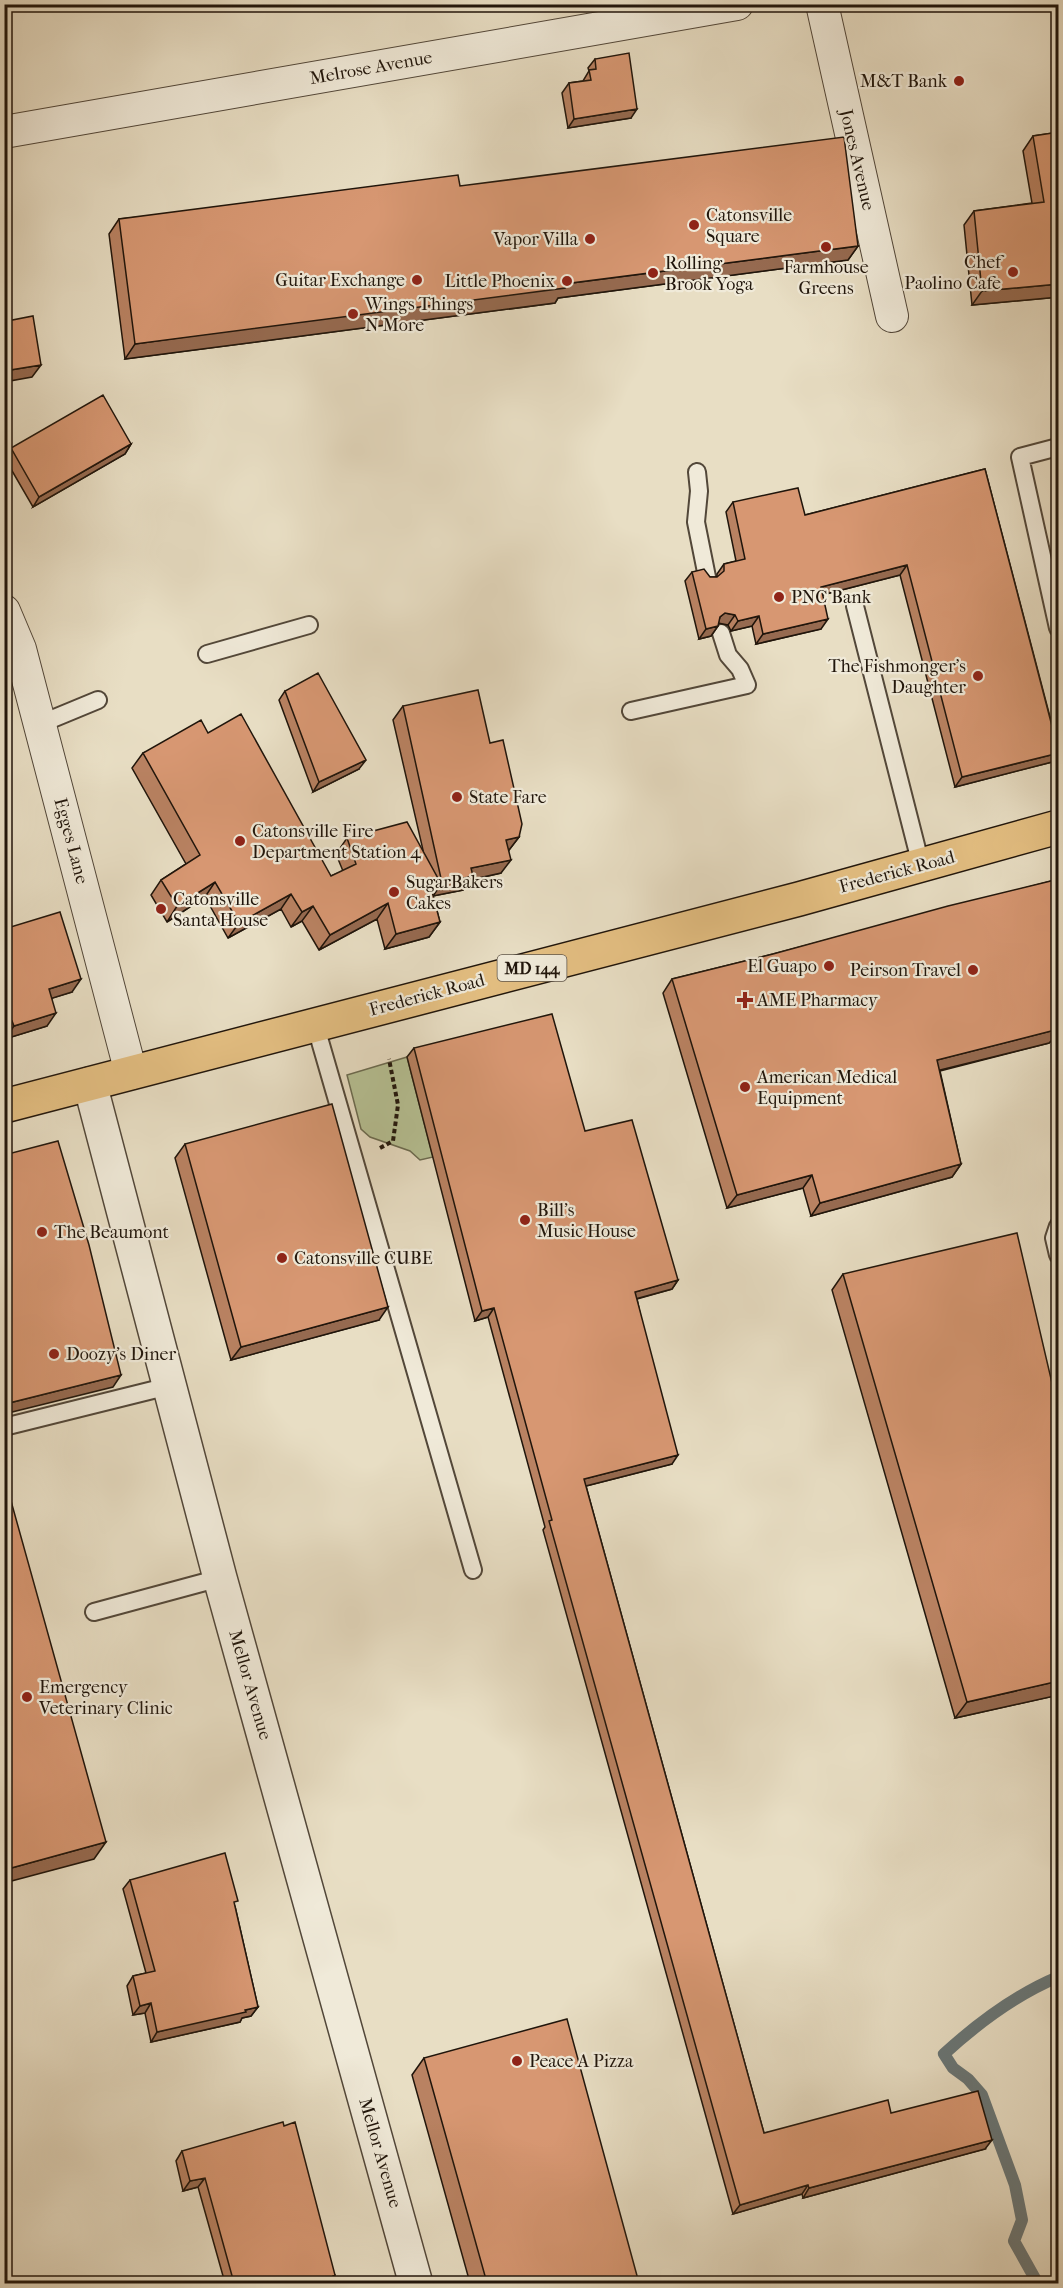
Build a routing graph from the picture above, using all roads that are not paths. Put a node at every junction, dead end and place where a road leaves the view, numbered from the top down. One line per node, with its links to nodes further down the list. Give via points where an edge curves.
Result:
1 (737, 4): 3 (street, Melrose Avenue)
2 (822, 4): 4 (street, Jones Avenue)
3 (4, 132)
4 (892, 316)
5 (1059, 447): 11 (lane, via 1020,457)
6 (697, 472): 7 (lane, via 696,522)
7 (707, 576)
8 (855, 606): 18 (lane)
9 (4, 611): 16 (street, Egges Lane, via 20,650)
10 (309, 625): 13 (lane)
11 (1059, 628)
12 (722, 633): 15 (lane, via 728,655 747,685)
13 (207, 654)
14 (98, 700): 16 (lane)
15 (631, 711)
16 (40, 724): 20 (street, Egges Lane)
17 (1059, 828): 18 (main road, Frederick Road / MD 144)
18 (921, 865): 19 (main road, Frederick Road / MD 144)
19 (315, 1024): 20 (main road, Frederick Road / MD 144); 27 (lane)
20 (131, 1073): 21 (main road, Frederick Road / MD 144)
21 (90, 1084): 22 (main road, Frederick Road / MD 144); 25 (street, Mellor Avenue)
22 (4, 1106)
23 (1059, 1226): 24 (lane, via 1054,1238)
24 (1059, 1255)
25 (169, 1386): 26 (lane); 28 (street, Mellor Avenue)
26 (4, 1426)
27 (473, 1570)
28 (220, 1578): 29 (lane); 30 (street, Mellor Avenue)
29 (94, 1612)
30 (417, 2283)

